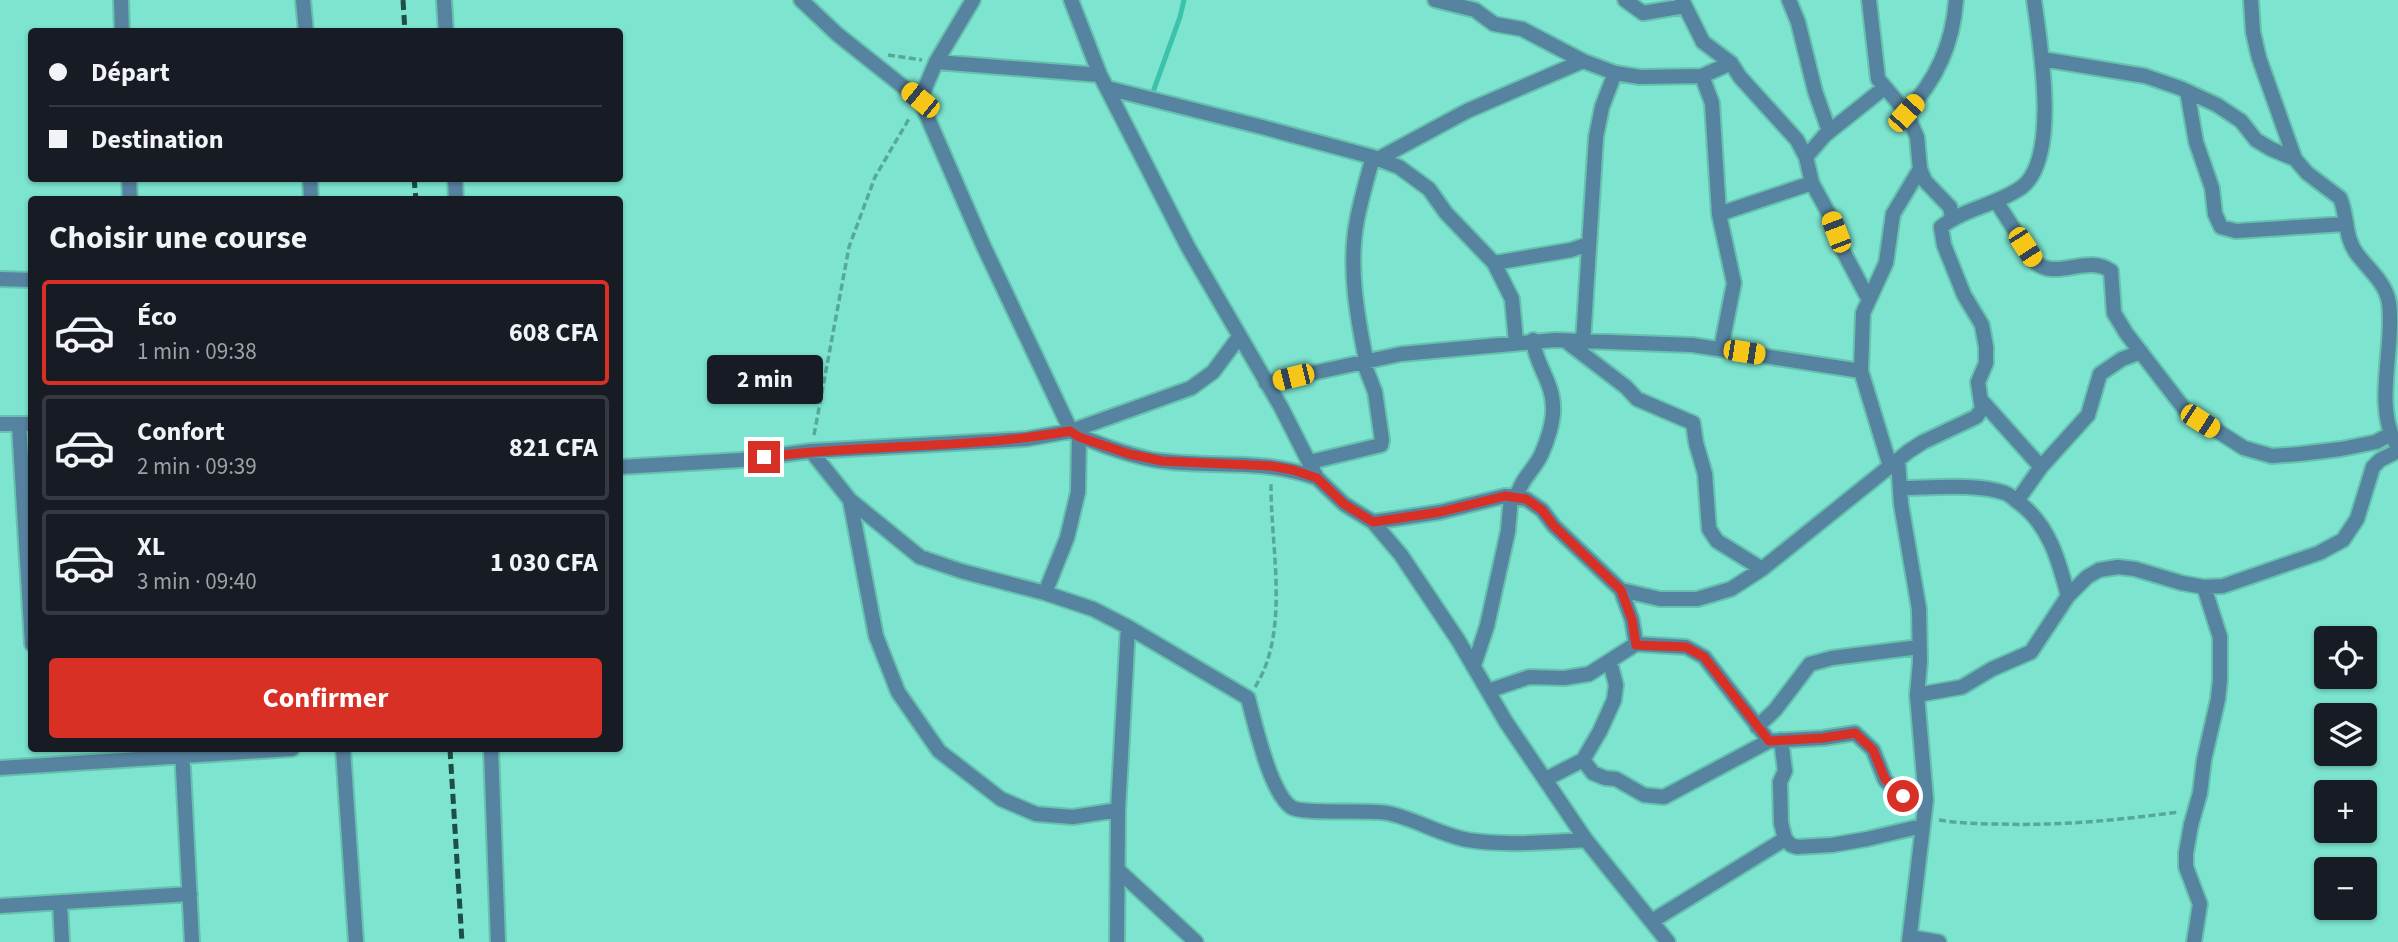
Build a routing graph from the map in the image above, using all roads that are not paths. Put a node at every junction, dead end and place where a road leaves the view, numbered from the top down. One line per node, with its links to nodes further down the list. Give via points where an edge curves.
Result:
1 (121, 0): 16 (street)
2 (303, 0): 17 (street)
3 (444, 0): 18 (street)
4 (801, 0): 29 (street)
5 (973, 0): 21 (street)
6 (1435, 0): 15 (street)
7 (1625, 0): 14 (street, via 1643,13)
8 (1789, 0): 31 (street)
9 (1868, 0): 27 (street, via 1876,68)
10 (1956, 0): 30 (street, via 1955,25 1943,56 1925,92)
11 (2034, 0): 19 (street)
12 (2251, 0): 34 (street, via 2259,58)
13 (1076, 1): 24 (street)
14 (1684, 3): 22 (street, via 1703,42)
15 (1475, 4): 20 (street, via 1494,24 1522,29)
16 (122, 28)
17 (306, 28)
18 (446, 28)
19 (2042, 59): 28 (street, via 2145,76); 37 (street, via 2045,115 2035,171 2025,184)
20 (1583, 61): 23 (street); 33 (street, via 1467,111)
21 (936, 62): 24 (street); 29 (street)
22 (1731, 63): 25 (street); 32 (street)
23 (1615, 73): 25 (street); 41 (street, via 1596,137)
24 (1100, 75): 26 (street)
25 (1702, 75): 38 (street, via 1712,103)
26 (1107, 88): 33 (street); 47 (street)
27 (1884, 88): 30 (street); 31 (street)
28 (2187, 91): 34 (street, via 2241,121 2256,140); 40 (street, via 2196,142 2221,227 2236,231)
29 (920, 100): 60 (street, via 983,245)
30 (1906, 113): 35 (street, via 1917,136)
31 (1829, 131): 32 (street)
32 (1806, 156): 36 (street)
33 (1375, 158): 42 (street, via 1399,167 1429,189); 54 (street, via 1356,222 1354,281)
34 (2295, 159): 40 (street, via 2340,198)
35 (1920, 169): 39 (street, via 1925,181 1950,207); 46 (street, via 1893,214 1886,263)
36 (1812, 183): 38 (street); 46 (street)
37 (1996, 201): 39 (street); 53 (street, via 2041,267 2054,270 2091,265 2111,271 2114,313)
38 (1719, 214): 52 (street, via 1734,282)
39 (1952, 218): 57 (street, via 1941,227 1944,245 1982,326 1986,346 1978,382)
40 (2345, 224): 45 (street, via 2356,253)
41 (1588, 244): 42 (street); 51 (street)
42 (1494, 263): 50 (street, via 1512,299)
43 (0, 279): 44 (street)
44 (28, 279)
45 (2394, 299): 61 (street, via 2387,409)
46 (1869, 300): 55 (street, via 1863,313)
47 (1239, 337): 56 (street); 60 (street, via 1213,372 1191,388)
48 (1533, 340): 49 (street); 50 (street); 69 (street, via 1534,356 1547,379 1554,409 1541,455)
49 (1565, 341): 51 (street); 74 (street, via 1637,399 1693,423 1705,474 1709,528 1717,541)
50 (1516, 342): 54 (street)
51 (1583, 342): 52 (street)
52 (1721, 349): 55 (street)
53 (2141, 352): 61 (street, via 2186,411 2244,448 2272,456 2376,442); 66 (street, via 2099,374 2088,415)
54 (1365, 361): 56 (street); 63 (street, via 1375,392 1381,445)
55 (1861, 370): 64 (street)
56 (1266, 383): 63 (street)
57 (1981, 400): 64 (street, via 1976,417 1923,442); 66 (street)
58 (0, 424): 59 (street)
59 (25, 424): 72 (street)
60 (1075, 434): 62 (street); 67 (street, via 1162,461 1271,466); 77 (street, via 1078,492 1067,538)
61 (2396, 444): 75 (street, via 2373,467 2357,519 2343,540 2251,577)
62 (811, 451): 65 (street); 70 (street)
63 (1310, 462): 67 (street)
64 (1894, 463): 68 (street); 74 (street)
65 (623, 467)
66 (2041, 467): 71 (street)
67 (1317, 478): 73 (street, via 1344,504)
68 (1900, 488): 71 (street, via 1968,488 2006,493); 81 (street, via 1919,608)
69 (1514, 496): 73 (street); 76 (street, via 1542,510); 83 (street, via 1488,626)
70 (850, 500): 77 (street, via 920,557); 98 (street, via 876,635 898,692 939,751 1001,799 1036,814 1073,817)
71 (2017, 501): 78 (street, via 2032,512 2047,534)
72 (28, 518)
73 (1373, 522): 83 (street, via 1401,555)
74 (1762, 569): 76 (street, via 1731,589 1697,599 1660,599)
75 (2204, 587): 78 (street, via 2118,567 2099,570); 116 (street, via 2222,655 2186,867 2200,904)
76 (1621, 590): 80 (street)
77 (1045, 593): 79 (street)
78 (2068, 596): 85 (street, via 2031,652 1962,687)
79 (1128, 627): 98 (street); 101 (street, via 1248,698 1271,778 1291,807 1303,812 1387,813 1468,840)
80 (1636, 645): 82 (street); 86 (street, via 1686,647 1704,657)
81 (1919, 647): 85 (street); 86 (street, via 1810,664)
82 (1610, 662): 84 (street, via 1588,674 1529,677); 93 (street, via 1616,685 1614,700)
83 (1474, 665): 84 (street)
84 (1488, 691): 96 (street)
85 (1917, 695): 97 (street)
86 (1757, 727): 87 (street)
87 (1775, 740): 93 (street, via 1664,797 1644,795 1616,779 1593,773); 97 (street, via 1855,733 1873,750 1892,787 1903,796); 100 (street, via 1785,771 1780,782)
88 (37, 752): 94 (street)
89 (210, 752): 92 (street)
90 (343, 752): 110 (street)
91 (491, 752): 111 (street)
92 (182, 753): 94 (street); 103 (street)
93 (1583, 760): 96 (street)
94 (38, 765): 95 (street)
95 (0, 768)
96 (1546, 779): 101 (street)
97 (1926, 800): 99 (street)
98 (1118, 810): 102 (street)
99 (1923, 821): 100 (street, via 1832,845 1797,847); 107 (street)
100 (1785, 839): 106 (street)
101 (1586, 840): 106 (street)
102 (1118, 871): 112 (street); 113 (street)
103 (190, 894): 104 (street); 109 (street)
104 (60, 903): 105 (street); 108 (street)
105 (0, 906)
106 (1653, 920): 114 (street)
107 (1909, 940): 115 (street)
108 (62, 942)
109 (192, 942)
110 (356, 942)
111 (498, 942)
112 (1117, 942)
113 (1196, 942)
114 (1668, 942)
115 (1938, 942)
116 (2194, 942)

